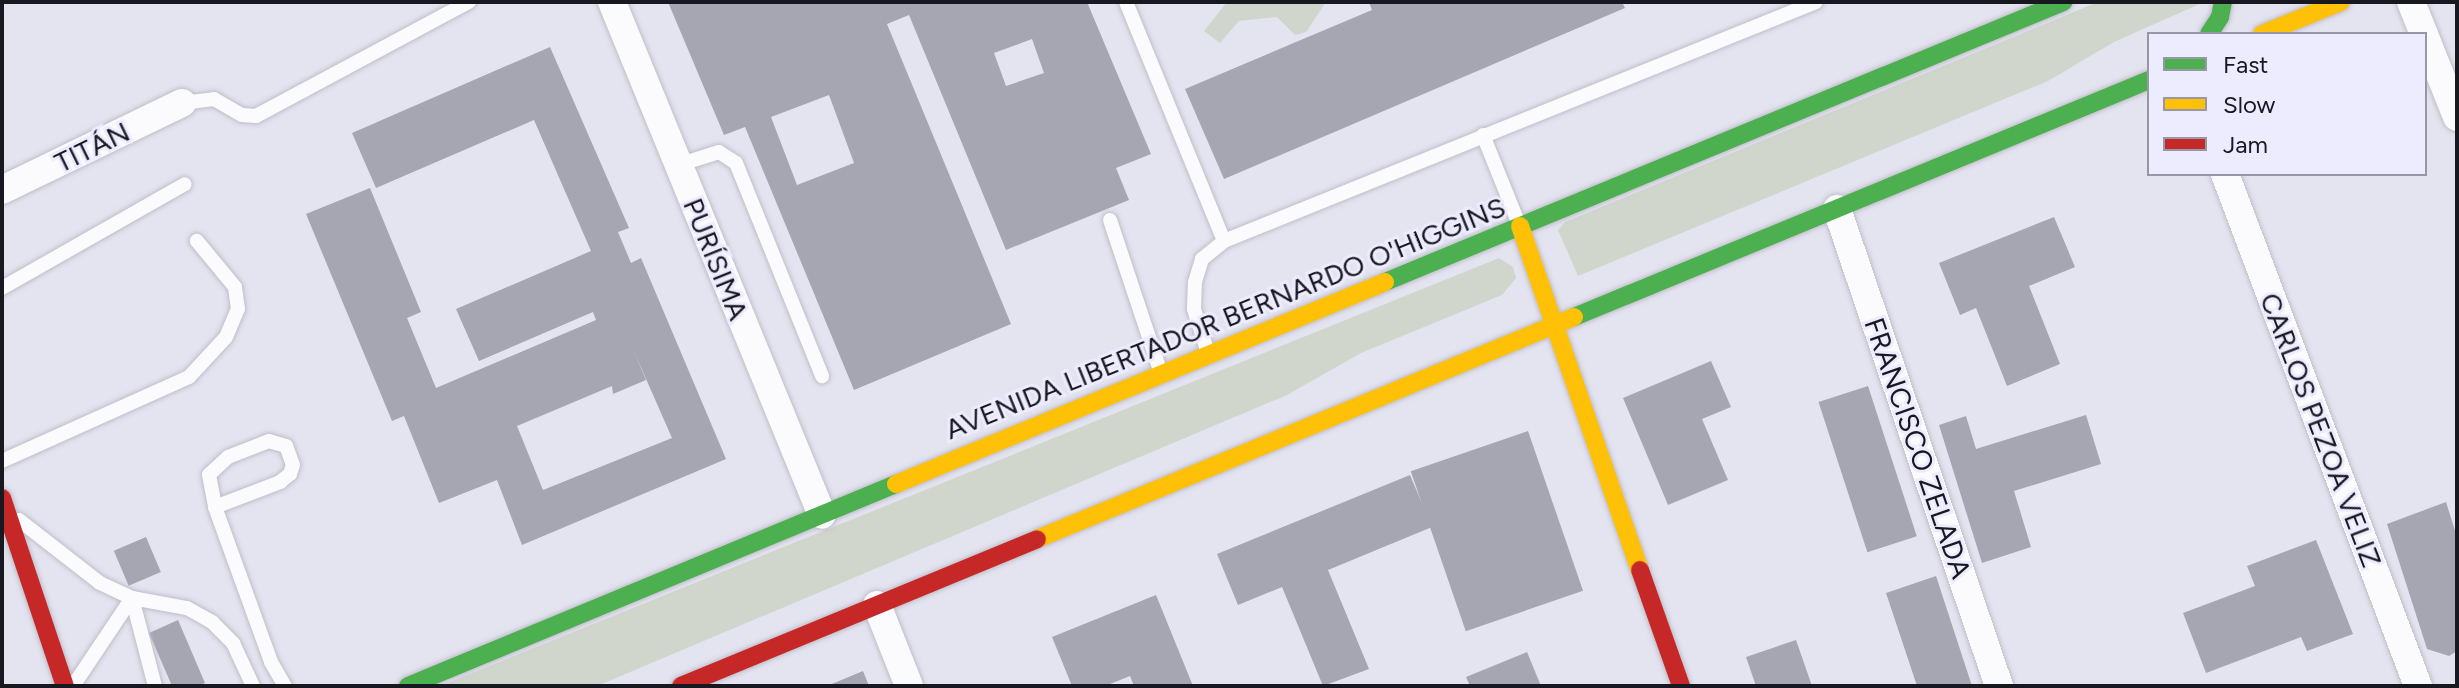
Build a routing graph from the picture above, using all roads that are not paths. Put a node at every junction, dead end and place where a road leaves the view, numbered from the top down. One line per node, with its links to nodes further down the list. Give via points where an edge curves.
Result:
1 (469, 2): 14 (lane, via 256,116 242,115 214,99)
2 (612, 2): 17 (street, PURÍSIMA)
3 (1126, 2): 25 (lane)
4 (1816, 2): 16 (lane)
5 (2223, 2): 9 (main road)
6 (2341, 2): 10 (main road)
7 (2411, 2): 11 (street)
8 (2050, 4): 23 (main road, AVENIDA LIBERTADOR BERNARDO O'HIGGINS)
9 (2210, 32)
10 (2267, 32)
11 (2423, 32)
12 (2427, 42): 15 (street)
13 (2147, 81): 21 (main road)
14 (182, 103): 20 (street, TITÁN)
15 (2457, 117)
16 (1483, 135): 23 (lane); 25 (lane)
17 (678, 165): 30 (lane, via 719,152 736,163); 34 (street, PURÍSIMA)
18 (2226, 176): 47 (street, CARLOS PEZOA VELIZ)
19 (185, 184): 26 (lane)
20 (2, 190)
21 (1837, 209): 27 (main road); 46 (street, FRANCISCO ZELADA)
22 (1110, 220): 29 (lane)
23 (1520, 226): 27 (main road); 28 (main road, AVENIDA LIBERTADOR BERNARDO O'HIGGINS)
24 (197, 241): 31 (lane, via 235,287 238,309 226,337 189,377)
25 (1224, 241): 28 (lane, via 1202,259 1195,282 1194,309)
26 (2, 288)
27 (1556, 324): 36 (main road); 45 (main road)
28 (1209, 355): 29 (main road, AVENIDA LIBERTADOR BERNARDO O'HIGGINS)
29 (1162, 375): 34 (main road, AVENIDA LIBERTADOR BERNARDO O'HIGGINS)
30 (822, 376)
31 (2, 461)
32 (4, 503): 35 (lane, via 100,583); 37 (main road)
33 (215, 507): 33 (lane, via 209,475 217,465 269,441 286,446 293,465 290,474); 41 (lane, via 271,662)
34 (822, 515): 42 (main road, AVENIDA LIBERTADOR BERNARDO O'HIGGINS)
35 (132, 598): 38 (lane); 39 (lane); 40 (lane, via 187,608 212,622 233,643)
36 (877, 605): 43 (main road); 44 (street)
37 (65, 686)
38 (73, 686)
39 (155, 686)
40 (253, 686)
41 (285, 686)
42 (408, 686)
43 (681, 686)
44 (909, 686)
45 (1681, 686)
46 (1999, 686)
47 (2418, 686)

